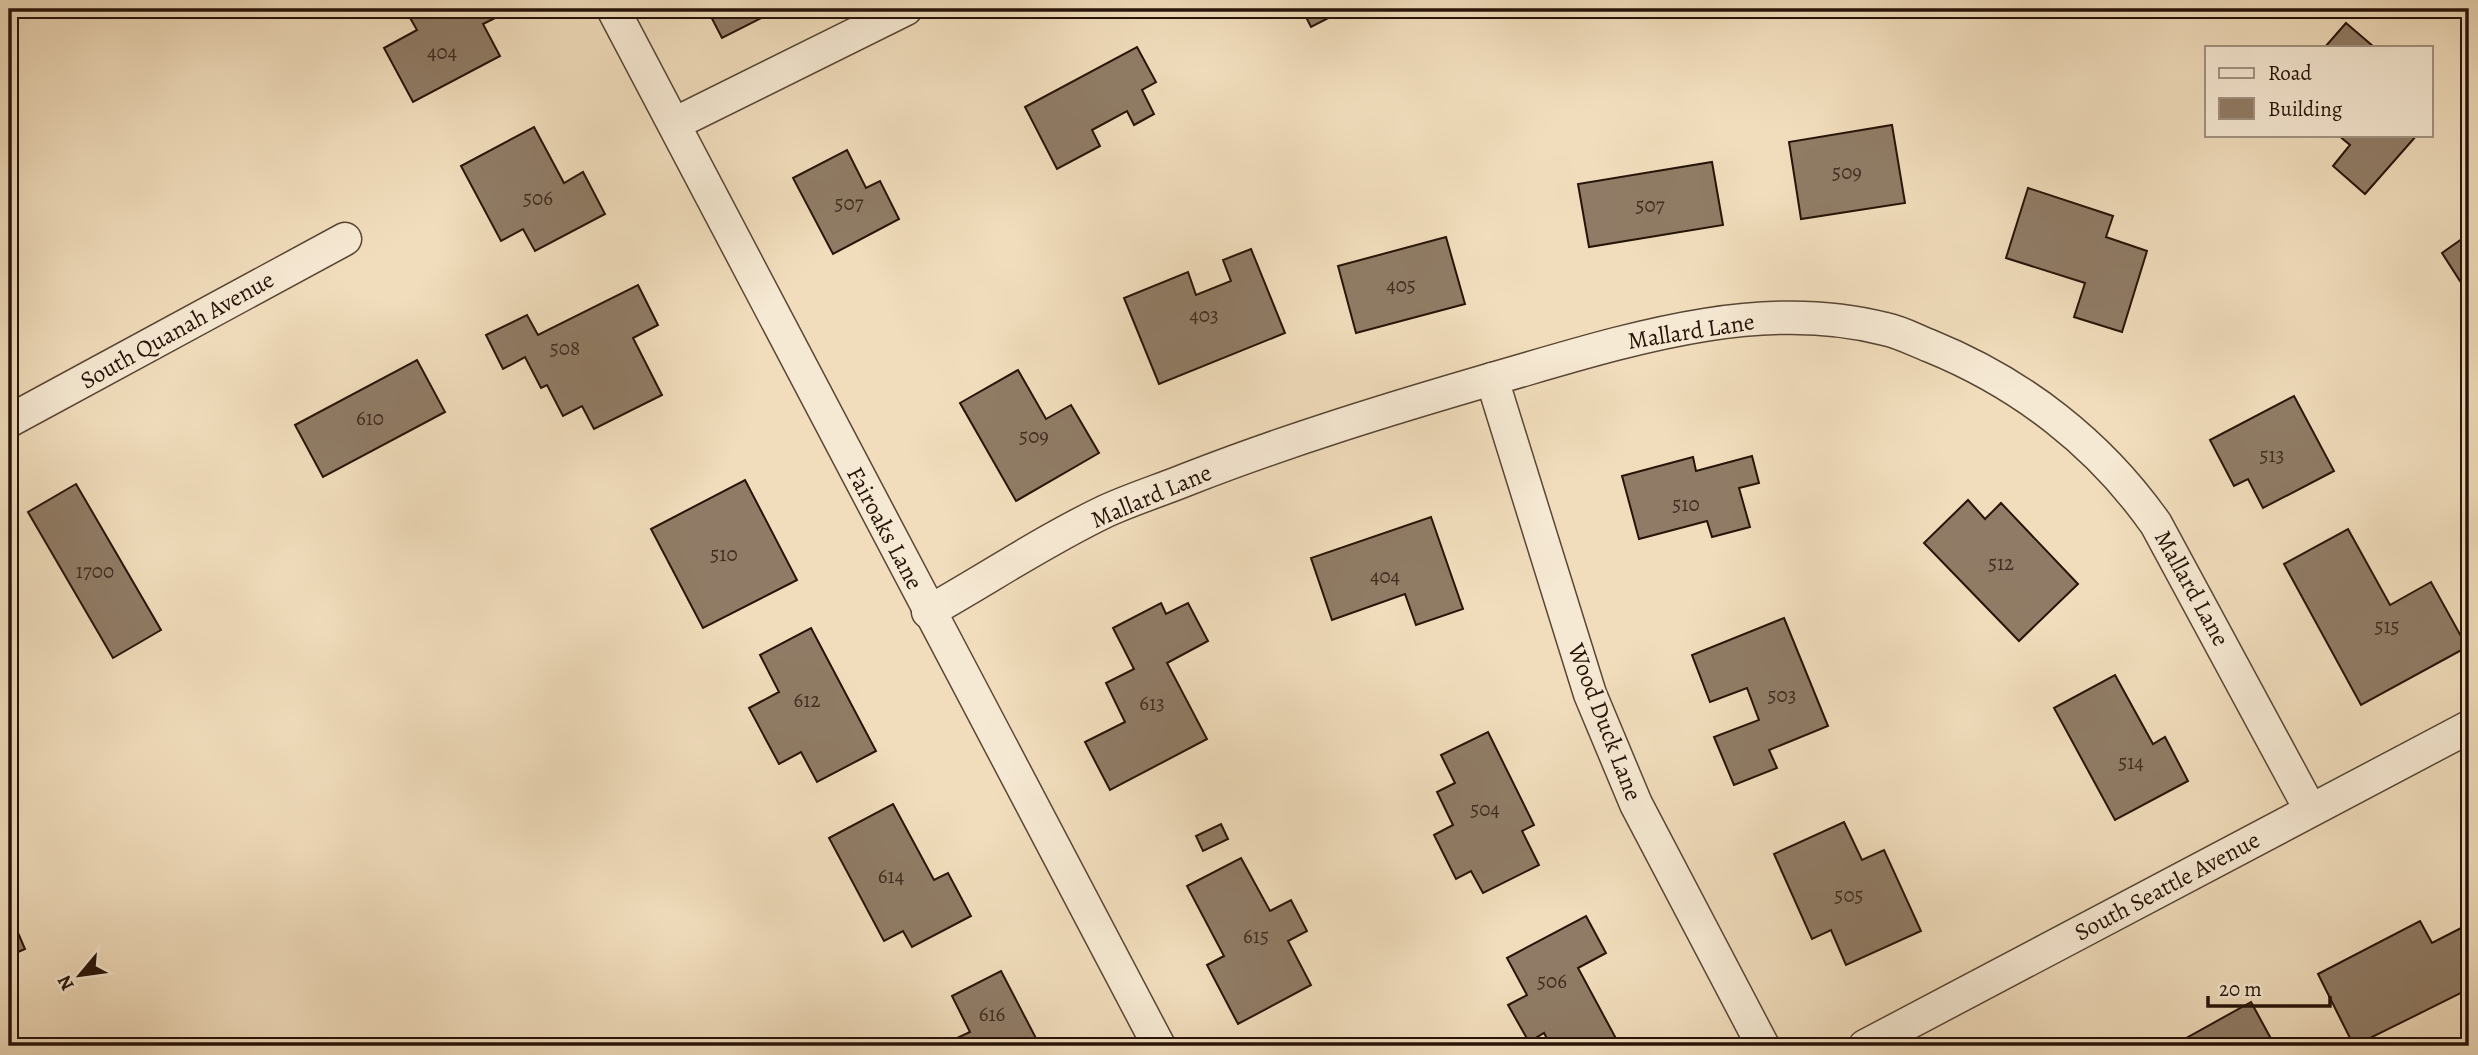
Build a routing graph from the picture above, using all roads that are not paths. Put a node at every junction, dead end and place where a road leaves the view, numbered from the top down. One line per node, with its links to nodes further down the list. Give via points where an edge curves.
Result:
1 (613, 9): 3 (street, Fairoaks Lane)
2 (906, 9): 3 (street)
3 (674, 124): 7 (street, Fairoaks Lane)
4 (345, 239): 6 (street, South Quanah Avenue)
5 (1492, 379): 7 (street, Mallard Lane, via 1292,439 1105,512); 9 (street, Mallard Lane, via 1628,340 1733,320 1828,320 1886,329 1951,355 2024,393 2086,442 2132,489 2199,597); 11 (street, Wood Duck Lane, via 1590,694 1636,804)
6 (9, 421)
7 (928, 612): 10 (street, Fairoaks Lane)
8 (2469, 727): 9 (street, South Seattle Avenue)
9 (2310, 809): 12 (street, South Seattle Avenue)
10 (1158, 1046)
11 (1763, 1046)
12 (1865, 1046)

